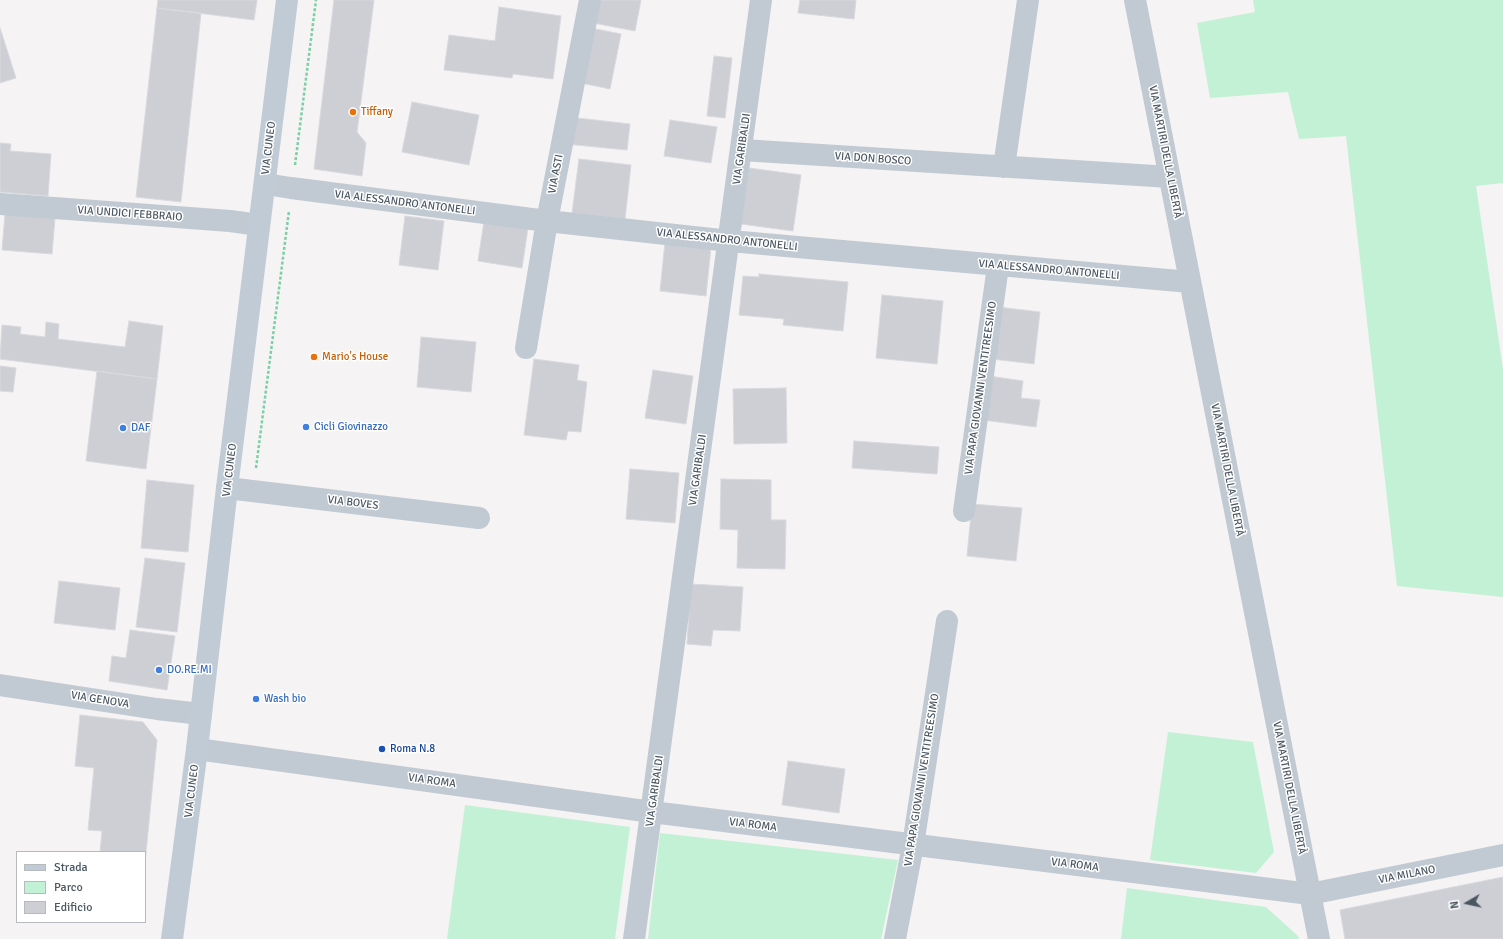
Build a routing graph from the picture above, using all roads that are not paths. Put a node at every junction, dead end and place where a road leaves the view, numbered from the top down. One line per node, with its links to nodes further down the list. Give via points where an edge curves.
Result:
1 (287, 0): 9 (main road, VIA CUNEO)
2 (590, 0): 11 (street, VIA ASTI)
3 (761, 0): 6 (street, VIA GARIBALDI)
4 (1028, 0): 7 (street)
5 (1135, 0): 8 (street, VIA MARTIRI DELLA LIBERTÀ)
6 (742, 150): 7 (street, VIA DON BOSCO); 13 (street, VIA GARIBALDI)
7 (1004, 167): 8 (street, VIA DON BOSCO)
8 (1170, 177): 15 (street, VIA MARTIRI DELLA LIBERTÀ)
9 (265, 184): 11 (street, VIA ALESSANDRO ANTONELLI); 12 (main road, VIA CUNEO)
10 (0, 204): 12 (street, VIA UNDICI FEBBRAIO)
11 (547, 221): 13 (street, VIA ALESSANDRO ANTONELLI); 16 (street, VIA ASTI)
12 (259, 225): 17 (main road, VIA CUNEO)
13 (730, 241): 14 (street, VIA ALESSANDRO ANTONELLI); 24 (street, VIA GARIBALDI)
14 (998, 266): 15 (street, VIA ALESSANDRO ANTONELLI); 18 (street, VIA PAPA GIOVANNI VENTITREESIMO)
15 (1190, 282): 27 (street, VIA MARTIRI DELLA LIBERTÀ)
16 (526, 348)
17 (227, 488): 19 (street, VIA BOVES); 22 (main road, VIA CUNEO)
18 (964, 511)
19 (479, 518)
20 (947, 621): 25 (street, VIA PAPA GIOVANNI VENTITREESIMO)
21 (0, 685): 22 (street, VIA GENOVA)
22 (201, 714): 23 (main road, VIA CUNEO)
23 (197, 749): 24 (street, VIA ROMA); 28 (main road, VIA CUNEO)
24 (652, 812): 25 (street, VIA ROMA); 29 (street, VIA GARIBALDI)
25 (913, 845): 27 (street, VIA ROMA); 30 (street, VIA PAPA GIOVANNI VENTITREESIMO)
26 (1503, 856): 27 (street, VIA MILANO)
27 (1310, 894): 31 (street, VIA MARTIRI DELLA LIBERTÀ)
28 (172, 939)
29 (634, 939)
30 (895, 939)
31 (1319, 939)

